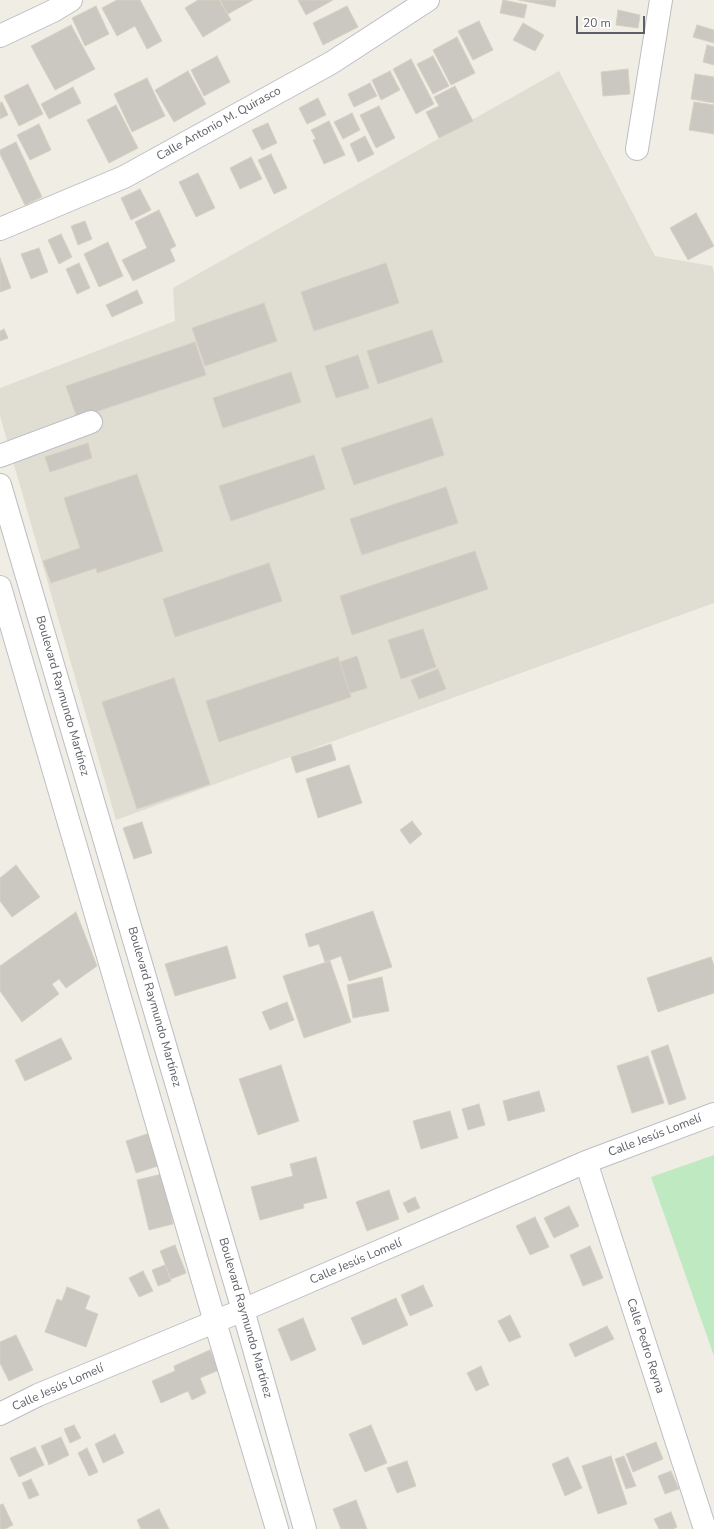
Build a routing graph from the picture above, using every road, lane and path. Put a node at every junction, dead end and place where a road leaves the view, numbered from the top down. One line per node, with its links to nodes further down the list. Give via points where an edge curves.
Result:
1 (71, 0): 4 (street)
2 (428, 0): 6 (street, Calle Antonio M. Quirasco, via 331,63 124,177)
3 (661, 0): 5 (street)
4 (0, 36)
5 (637, 149)
6 (0, 229)
7 (91, 422): 8 (street)
8 (0, 456)
9 (0, 485): 11 (street, Boulevard Raymundo Martínez)
10 (0, 587): 12 (street)
11 (125, 908): 12 (street); 15 (street, Boulevard Raymundo Martínez)
12 (96, 917): 16 (street)
13 (714, 1114): 14 (street, Calle Jesús Lomelí)
14 (586, 1162): 15 (street, Calle Jesús Lomelí); 20 (street, Calle Pedro Reyna)
15 (243, 1310): 16 (street, Calle Jesús Lomelí); 19 (street, Boulevard Raymundo Martínez)
16 (215, 1322): 17 (street, Calle Jesús Lomelí, via 38,1395); 18 (street)
17 (0, 1414)
18 (277, 1529)
19 (305, 1529)
20 (705, 1529)

